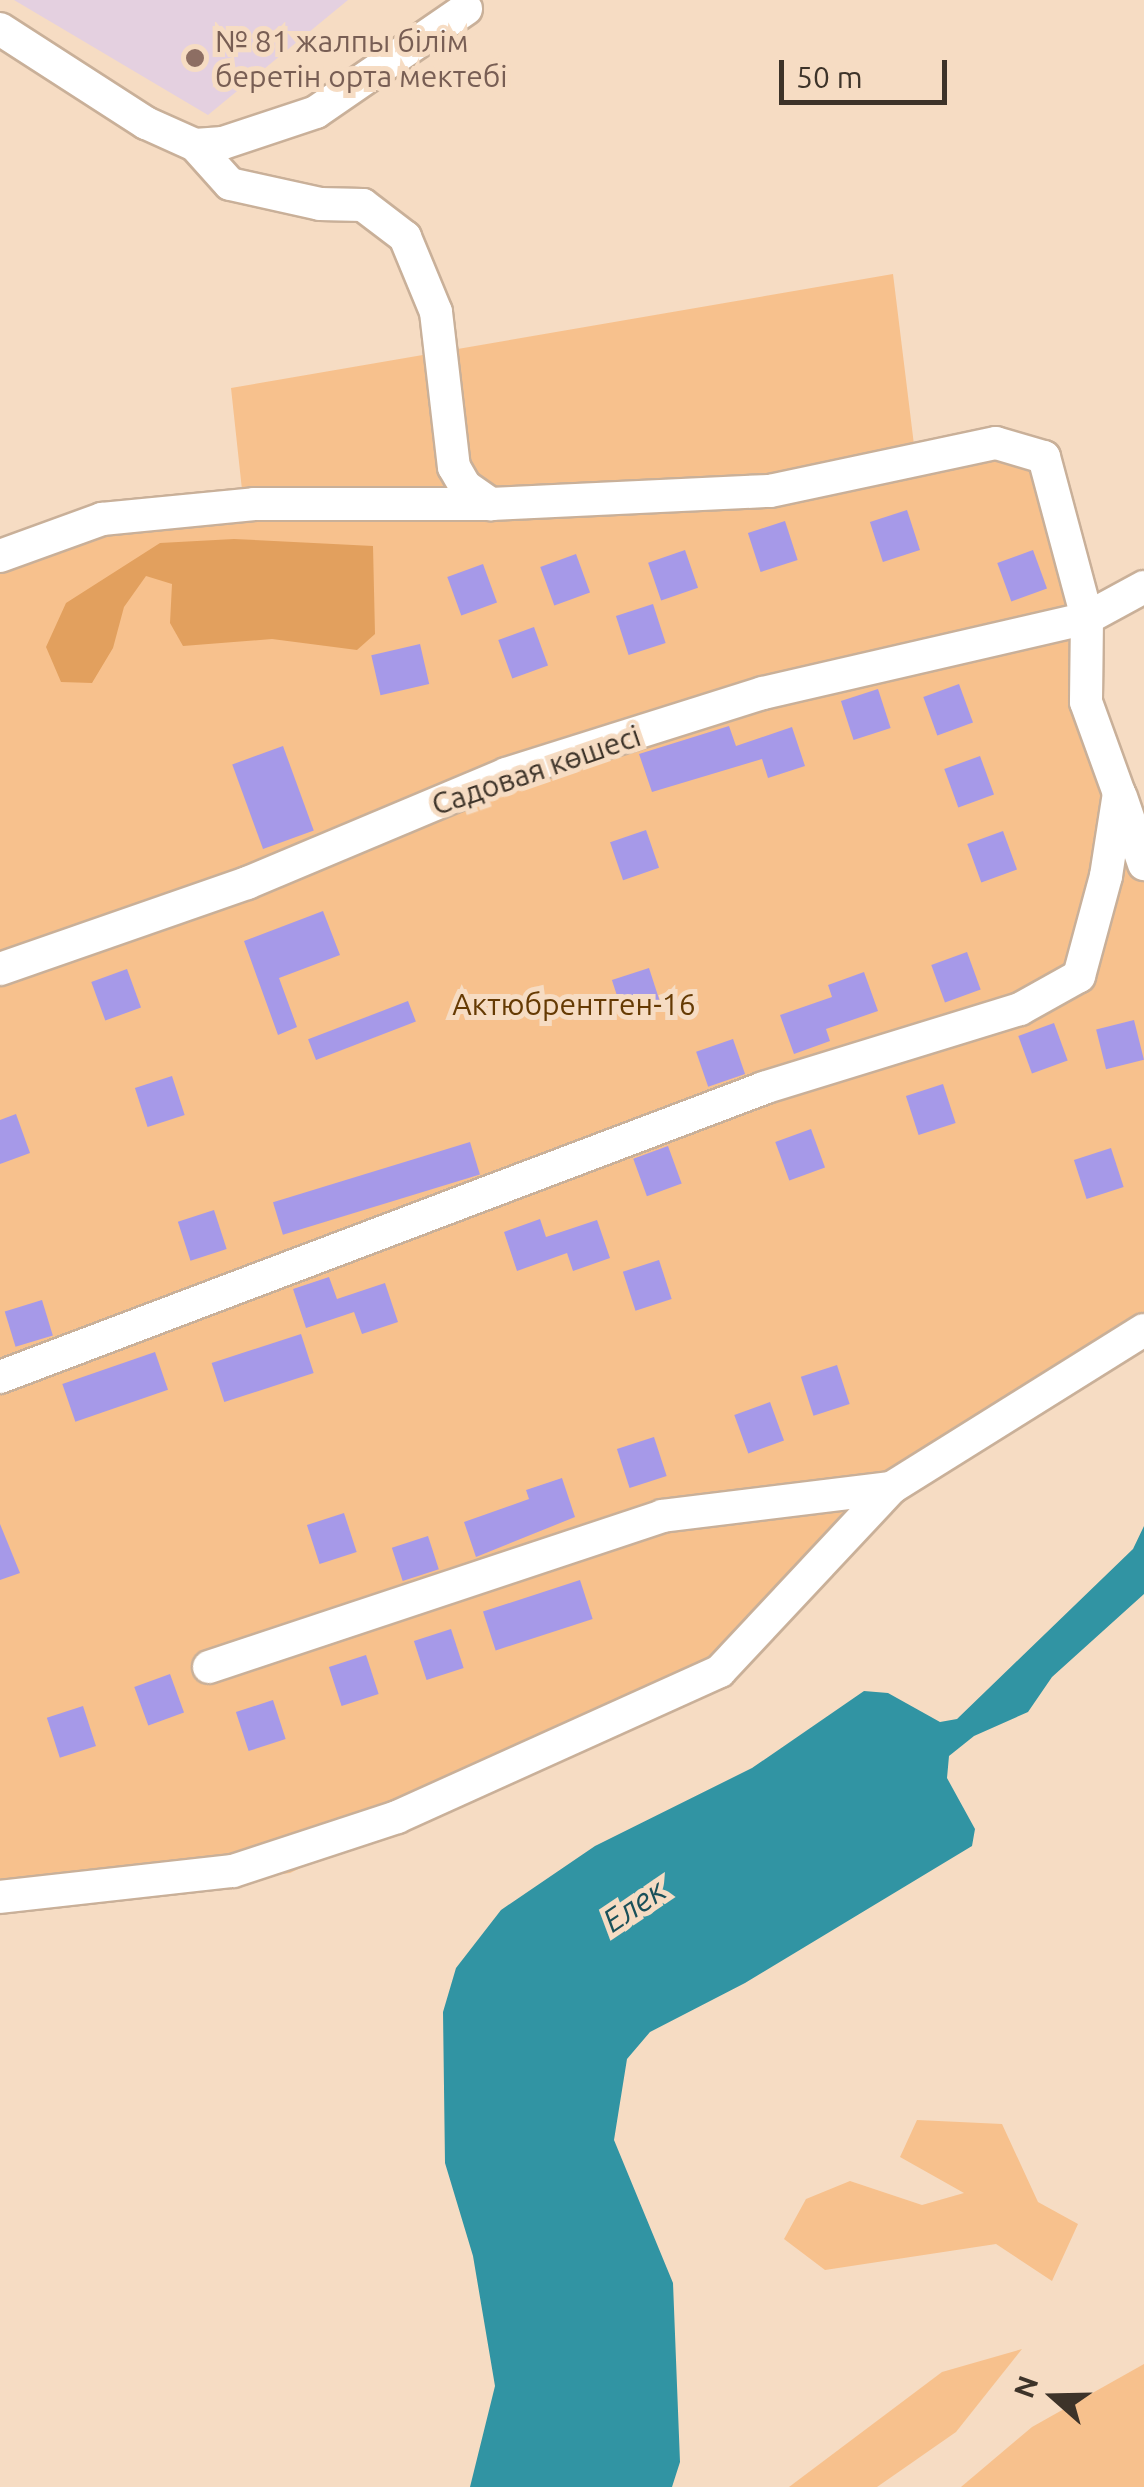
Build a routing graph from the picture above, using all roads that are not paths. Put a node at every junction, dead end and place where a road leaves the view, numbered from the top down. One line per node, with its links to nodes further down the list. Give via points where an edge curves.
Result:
1 (466, 9): 3 (lane, via 316,112 223,143)
2 (0, 29): 3 (lane, via 146,123)
3 (195, 145): 4 (lane, via 230,184 320,204 363,205 405,237 436,312 454,467 465,486)
4 (491, 504): 5 (lane, via 254,504 102,519); 7 (lane, via 770,492 996,444 1044,457)
5 (0, 556)
6 (1144, 587): 7 (lane, Садовая көшесі)
7 (1088, 618): 8 (lane, via 1086,702); 10 (lane, Садовая көшесі, via 763,692 506,774 247,882)
8 (1119, 793): 9 (lane); 12 (lane, via 1106,876 1079,976 1020,1009 764,1088)
9 (1144, 864)
10 (0, 969)
11 (1144, 1330): 13 (lane)
12 (0, 1377)
13 (891, 1488): 14 (lane, via 662,1516); 15 (lane, via 720,1671 398,1817 251,1865)
14 (210, 1668)
15 (0, 1896)

